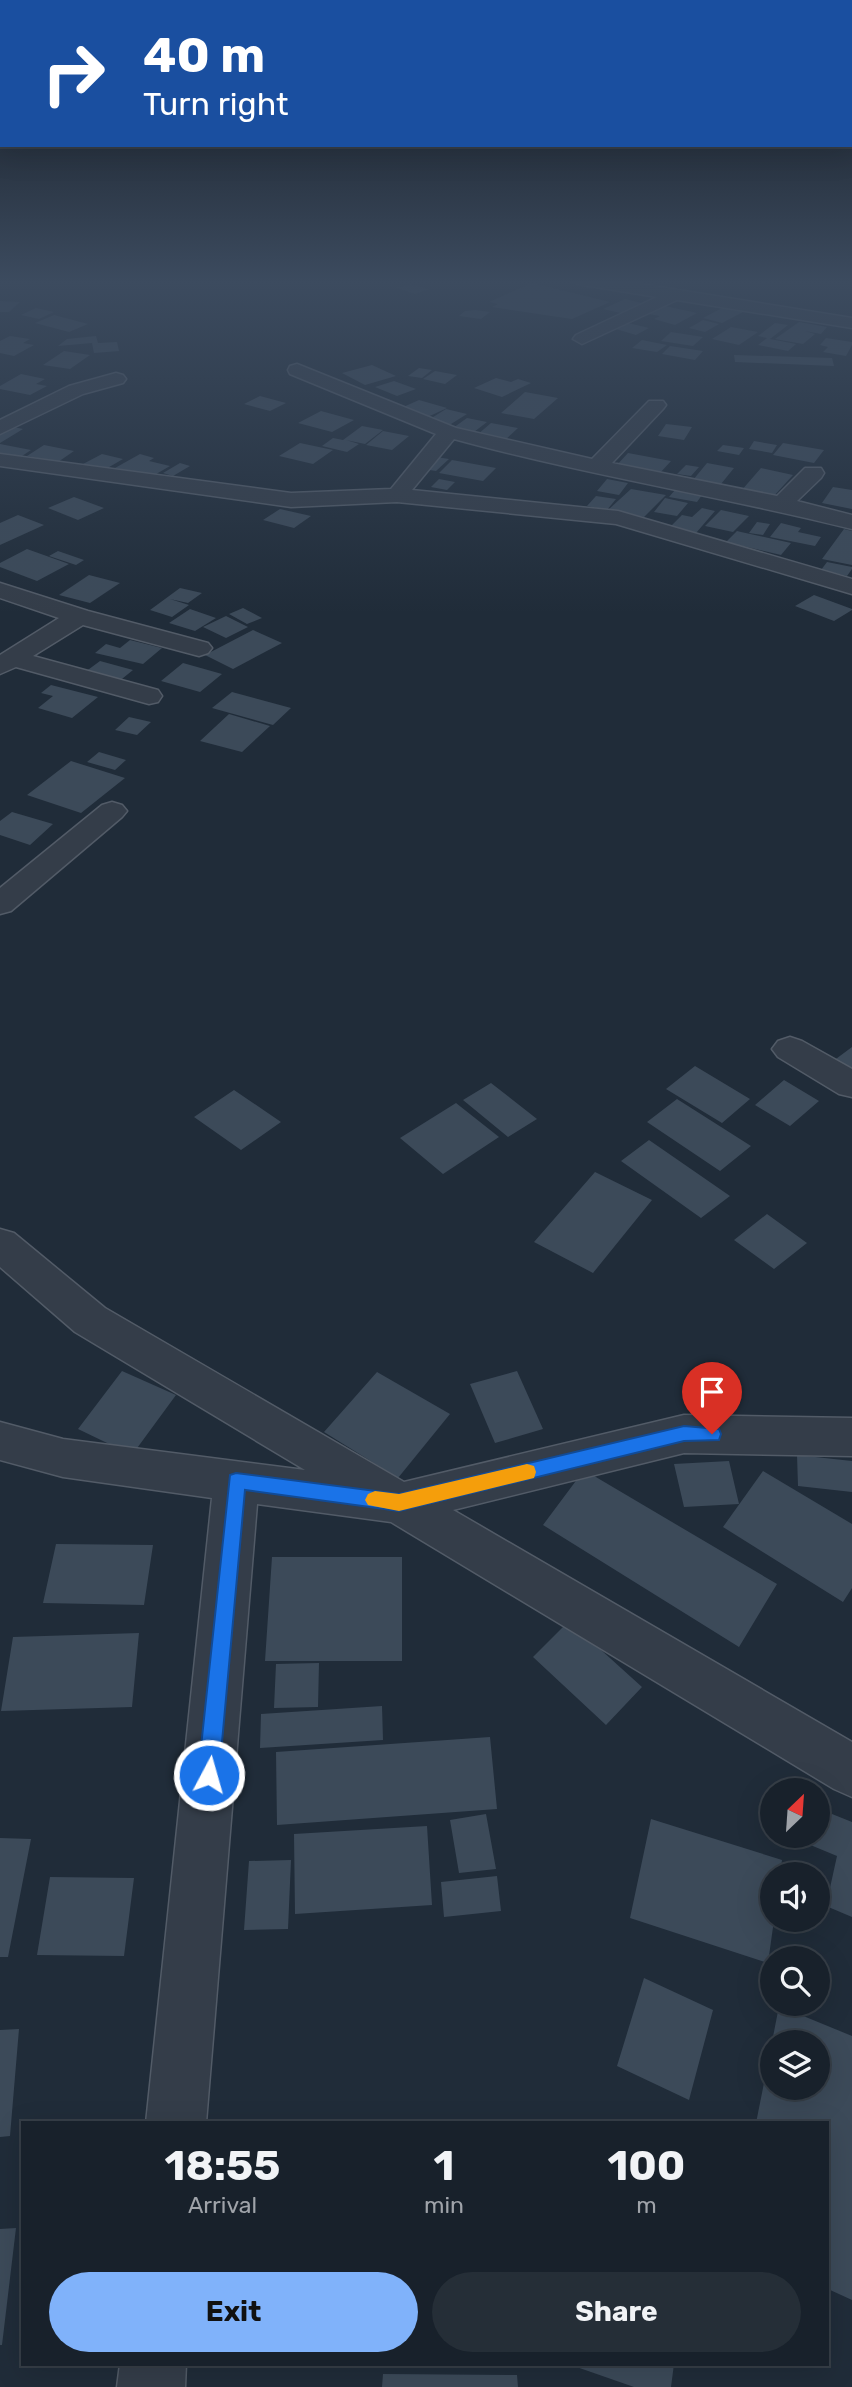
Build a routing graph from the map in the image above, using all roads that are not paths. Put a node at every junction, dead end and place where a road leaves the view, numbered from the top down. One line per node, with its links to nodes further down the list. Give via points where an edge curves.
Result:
1 (75, 390): 4 (street)
2 (347, 390): 5 (street)
3 (656, 405): 7 (street)
4 (0, 428)
5 (449, 432): 7 (street); 9 (street)
6 (0, 460): 9 (street, via 291,500)
7 (597, 466): 10 (street)
8 (813, 473): 10 (street)
9 (397, 495): 12 (street, via 618,518)
10 (782, 504): 11 (street)
11 (852, 522)
12 (852, 587)
13 (0, 590): 14 (street)
14 (79, 615): 15 (street); 16 (street)
15 (199, 648)
16 (6, 662): 17 (street)
17 (149, 696)
18 (112, 811): 19 (street)
19 (0, 904)
20 (790, 1049): 21 (street)
21 (852, 1086)
22 (0, 1244): 26 (street, via 90,1320)
23 (852, 1437): 26 (street, via 684,1434)
24 (0, 1441): 25 (street, via 63,1458)
25 (236, 1481): 26 (street); 28 (street)
26 (399, 1503): 27 (street)
27 (852, 1771)
28 (176, 2121)
29 (153, 2366): 30 (street)
30 (151, 2387)

